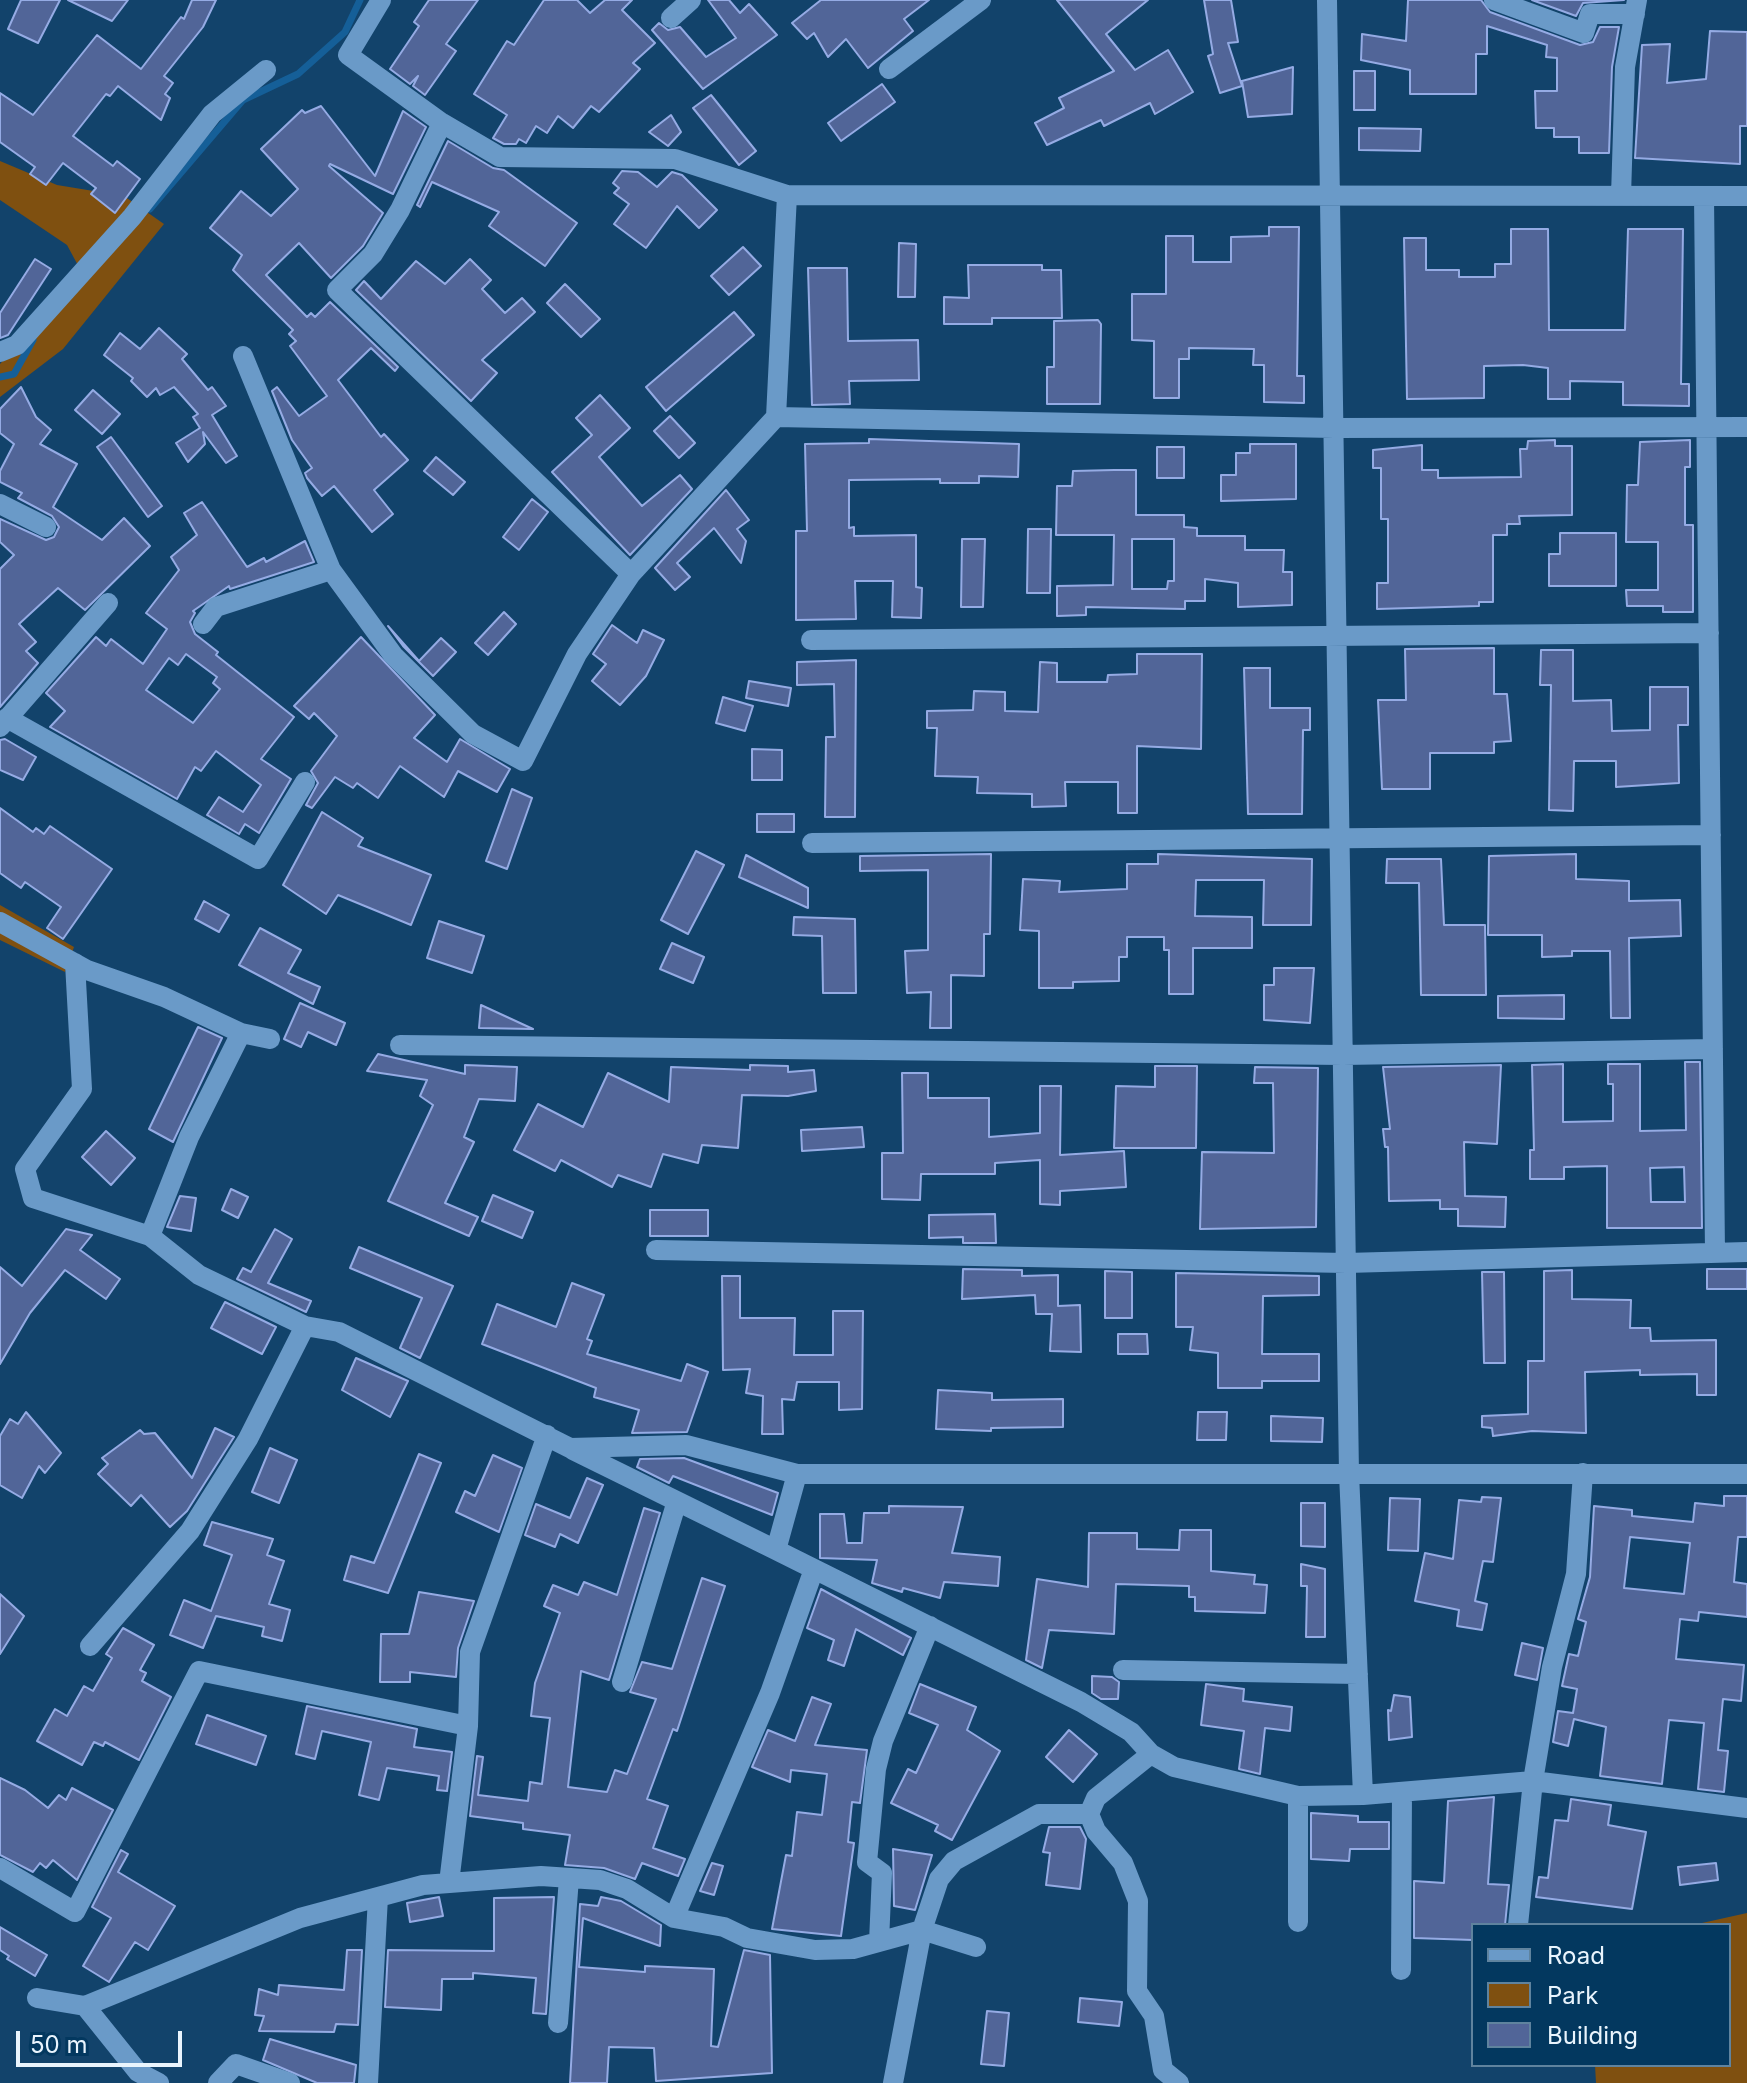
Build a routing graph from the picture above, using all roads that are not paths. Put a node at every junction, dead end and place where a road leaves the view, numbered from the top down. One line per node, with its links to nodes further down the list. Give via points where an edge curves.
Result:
1 (381, 0): 10 (street, via 348,55)
2 (691, 0): 7 (street)
3 (981, 0): 8 (street)
4 (1327, 0): 12 (street)
5 (1494, 0): 6 (street, via 1584,33 1590,14)
6 (1636, 7): 13 (street, via 1625,67)
7 (671, 18)
8 (889, 69)
9 (266, 70): 16 (street, via 212,114 132,217 17,345)
10 (442, 123): 11 (street, via 500,157 675,159); 25 (street, via 373,254 337,290)
11 (787, 195): 12 (street); 18 (street)
12 (1330, 195): 13 (street); 21 (street)
13 (1621, 196): 14 (street)
14 (1704, 196): 15 (street); 19 (street)
15 (1747, 196)
16 (0, 352)
17 (243, 356): 24 (street)
18 (776, 417): 21 (street); 25 (street)
19 (1706, 427): 20 (street); 21 (street); 28 (street)
20 (1747, 427)
21 (1334, 428): 29 (street)
22 (0, 504): 23 (street)
23 (46, 527)
24 (331, 570): 25 (street, via 393,655 473,734 523,761 577,654); 27 (street, via 216,607)
25 (631, 574)
26 (108, 603): 31 (street)
27 (203, 624)
28 (1709, 633): 29 (street); 33 (street)
29 (1337, 636): 30 (street); 34 (street)
30 (811, 640)
31 (4, 723): 32 (street, via 258,859)
32 (305, 782)
33 (1711, 835): 34 (street); 41 (street)
34 (1340, 838): 35 (street); 42 (street)
35 (812, 843)
36 (0, 922): 37 (street)
37 (75, 963): 38 (street); 43 (street, via 82,1089 25,1169 33,1198)
38 (241, 1033): 39 (street); 43 (street, via 189,1137)
39 (270, 1039)
40 (400, 1045): 42 (street)
41 (1713, 1049): 42 (street); 46 (street)
42 (1343, 1055): 47 (street)
43 (150, 1236): 48 (street, via 199,1275)
44 (656, 1250): 47 (street)
45 (1747, 1252): 46 (street)
46 (1715, 1253): 47 (street)
47 (1346, 1263): 51 (street)
48 (305, 1326): 49 (street, via 339,1332); 59 (street, via 248,1439 190,1531)
49 (547, 1435): 50 (street); 63 (street, via 470,1652)
50 (570, 1448): 53 (street, via 686,1445); 55 (street)
51 (1349, 1473): 52 (street); 53 (street); 61 (street)
52 (1583, 1473): 54 (street); 65 (street, via 1576,1574 1552,1667)
53 (797, 1474): 56 (street)
54 (1747, 1474)
55 (677, 1501): 56 (street); 62 (street)
56 (776, 1550): 57 (street)
57 (814, 1569): 58 (street); 75 (street, via 770,1693)
58 (930, 1626): 64 (street, via 1081,1702 1131,1732); 79 (street, via 876,1769 867,1862 882,1873)
59 (90, 1646)
60 (1123, 1670): 61 (street)
61 (1358, 1674): 67 (street)
62 (622, 1682)
63 (468, 1726): 71 (street, via 199,1671 75,1912); 73 (street)
64 (1151, 1754): 68 (street, via 1174,1767); 70 (street, via 1096,1798)
65 (1533, 1781): 66 (street); 69 (street); 77 (street)
66 (1402, 1792): 67 (street); 81 (street)
67 (1363, 1795): 68 (street)
68 (1298, 1796): 76 (street)
69 (1747, 1808)
70 (1089, 1814): 78 (street, via 1039,1814 954,1861 939,1879); 90 (street, via 1123,1863 1138,1901 1137,1991 1154,2016 1163,2070)
71 (0, 1868)
72 (569, 1878): 73 (street); 75 (street, via 627,1889); 84 (street)
73 (449, 1883): 74 (street)
74 (378, 1897): 83 (street, via 300,1918); 88 (street)
75 (674, 1918): 79 (street, via 815,1950)
76 (1298, 1922)
77 (1518, 1923)
78 (922, 1930): 79 (street); 80 (street); 89 (street)
79 (879, 1942)
80 (976, 1947)
81 (1401, 1970)
82 (37, 1998): 83 (street)
83 (85, 2006): 85 (street, via 138,2072)
84 (558, 2023)
85 (159, 2083)
86 (218, 2083): 87 (street, via 236,2064)
87 (290, 2083)
88 (368, 2083)
89 (893, 2083)
90 (1179, 2083)

